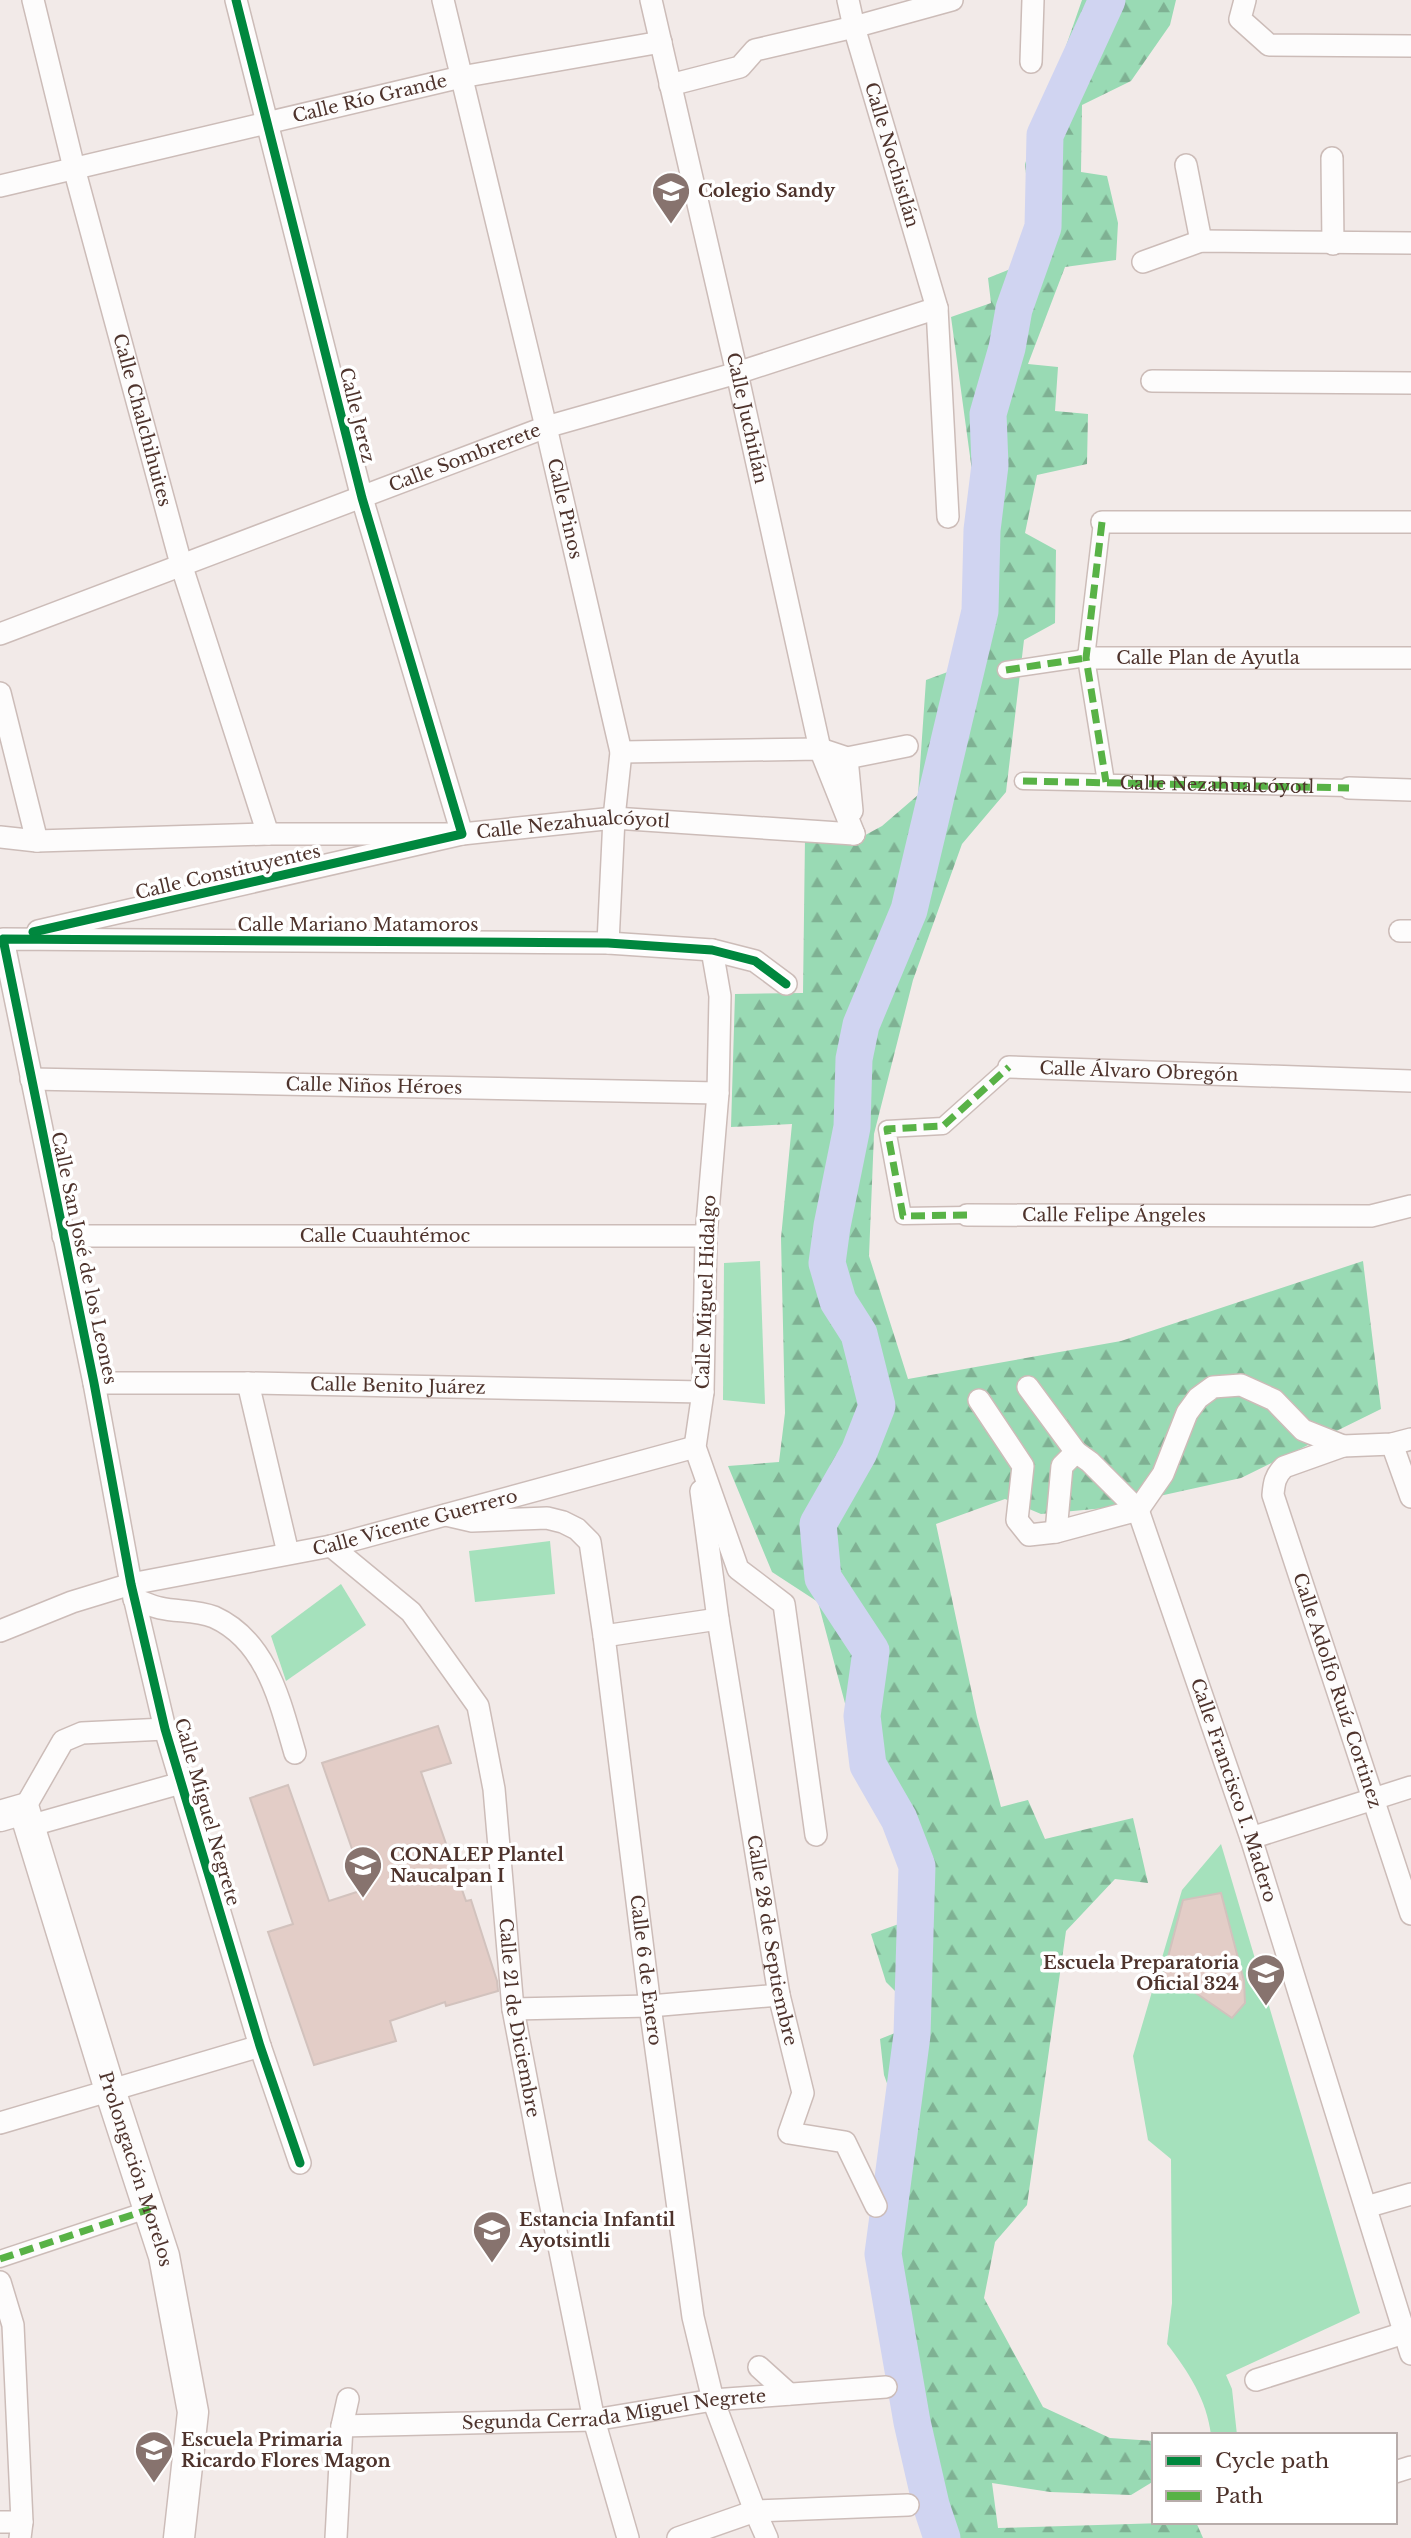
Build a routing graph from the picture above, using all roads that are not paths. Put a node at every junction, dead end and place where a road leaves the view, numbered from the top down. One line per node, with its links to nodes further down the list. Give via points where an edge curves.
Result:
1 (33, 0): 18 (street, Calle Chalchihuites)
2 (236, 0): 15 (street, Calle Jerez)
3 (443, 0): 13 (street, Calle Pinos)
4 (651, 0): 10 (street, Calle Juchitlán)
5 (848, 0): 9 (street, Calle Nochistlán)
6 (952, 0): 9 (street)
7 (1033, 0): 12 (street)
8 (1245, 0): 11 (street, via 1240,19 1269,45)
9 (854, 27): 14 (street, via 755,50 740,67); 24 (street, Calle Nochistlán)
10 (660, 41): 13 (street, Calle Río Grande); 14 (street, Calle Juchitlán)
11 (1411, 47)
12 (1031, 62)
13 (461, 77): 15 (street, Calle Río Grande); 28 (street, Calle Pinos)
14 (670, 85): 25 (street, Calle Juchitlán)
15 (267, 124): 18 (street, Calle Río Grande); 29 (street, Calle Jerez)
16 (1332, 158): 22 (street)
17 (1186, 166): 20 (street)
18 (74, 168): 19 (street, Calle Río Grande); 33 (street, Calle Chalchihuites)
19 (0, 186)
20 (1201, 241): 22 (street); 23 (street)
21 (1411, 243): 22 (street)
22 (1333, 244)
23 (1143, 262)
24 (937, 308): 25 (street, Calle Sombrerete); 30 (street, Calle Nochistlán)
25 (737, 373): 28 (street, Calle Sombrerete); 40 (street, Calle Juchitlán)
26 (1152, 381): 27 (street)
27 (1411, 383)
28 (546, 427): 29 (street, Calle Sombrerete); 41 (street, Calle Pinos)
29 (362, 498): 33 (street, Calle Sombrerete); 49 (street, Calle Jerez)
30 (948, 517)
31 (1102, 522): 32 (street); 35 (street)
32 (1411, 522)
33 (181, 564): 34 (street, Calle Sombrerete); 48 (street, Calle Chalchihuites)
34 (0, 634)
35 (1086, 657): 36 (street, Calle Plan de Ayutla); 37 (street, Calle Plan de Ayutla); 44 (street)
36 (1411, 658)
37 (1006, 670)
38 (0, 693): 52 (street)
39 (907, 746): 42 (street)
40 (820, 749): 41 (street); 42 (street); 50 (street, Calle Juchitlán)
41 (621, 752): 47 (street, Calle Pinos)
42 (846, 758): 50 (street)
43 (1023, 781): 44 (street, Calle Nezahualcóyotl)
44 (1106, 782): 45 (street, Calle Nezahualcóyotl)
45 (1349, 788): 46 (street, Calle Nezahualcóyotl)
46 (1411, 790)
47 (614, 818): 49 (street, Calle Nezahualcóyotl); 50 (street, Calle Nezahualcóyotl); 54 (street, Calle Pinos)
48 (268, 834): 49 (street, Calle Nezahualcóyotl); 52 (street, Calle Nezahualcóyotl)
49 (462, 834): 53 (street, Calle Constituyentes)
50 (854, 834)
51 (0, 837): 52 (street, Calle Nezahualcóyotl)
52 (37, 841)
53 (2, 939): 54 (street, Calle Mariano Matamoros); 58 (street, Calle San José de los Leones)
54 (608, 943): 55 (street, Calle Mariano Matamoros)
55 (712, 950): 56 (street, Calle Mariano Matamoros, via 755,961); 60 (street, Calle Miguel Hidalgo, via 720,996)
56 (786, 984)
57 (1009, 1067): 59 (street, Calle Álvaro Obregón); 61 (street, Calle Álvaro Obregón, via 943,1126)
58 (31, 1079): 60 (street, Calle Niños Héroes); 64 (street, Calle San José de los Leones)
59 (1411, 1081)
60 (718, 1093): 65 (street, Calle Miguel Hidalgo)
61 (887, 1129): 63 (street, Calle Felipe Ángeles, via 903,1216)
62 (1411, 1206): 63 (street, Calle Felipe Ángeles, via 1371,1216)
63 (967, 1215)
64 (63, 1236): 65 (street, Calle Cuauhtémoc); 66 (street, Calle San José de los Leones)
65 (706, 1236): 69 (street, Calle Miguel Hidalgo)
66 (94, 1383): 67 (street, Calle Benito Juárez); 81 (street, Calle San José de los Leones)
67 (248, 1383): 69 (street, Calle Benito Juárez); 80 (street)
68 (1028, 1387): 74 (street)
69 (703, 1392): 73 (street, Calle Miguel Hidalgo)
70 (979, 1400): 78 (street, via 1023,1466 1017,1520 1029,1535)
71 (1402, 1441): 72 (street); 75 (street)
72 (1343, 1446): 76 (street, via 1303,1430 1274,1401 1241,1385 1213,1387 1187,1413 1163,1474); 89 (street, Calle Adolfo Ruíz Cortinez, via 1284,1467 1277,1473 1273,1495)
73 (695, 1447): 77 (street, Calle Vicente Guerrero); 82 (street, Calle 28 de Septiembre); 91 (street, Calle Miguel Hidalgo, via 738,1569 784,1604)
74 (1076, 1452): 76 (street); 78 (street, via 1062,1466)
75 (1411, 1497)
76 (1138, 1510): 78 (street); 92 (street, Calle Francisco I. Madero)
77 (446, 1515): 79 (street, Calle Vicente Guerrero); 84 (street, Calle 6 de Enero, via 472,1521 547,1518 577,1529 590,1542)
78 (1056, 1532)
79 (331, 1546): 80 (street, Calle Vicente Guerrero); 96 (street, Calle 21 de Diciembre, via 411,1612 478,1706 494,1789)
80 (288, 1553): 81 (street, Calle Vicente Guerrero)
81 (132, 1592): 83 (street, Calle Vicente Guerrero, via 72,1602); 85 (street, Calle Miguel Negrete); 86 (street, via 161,1608 213,1617 245,1638 272,1682)
82 (718, 1619): 84 (street); 94 (street, Calle 28 de Septiembre)
83 (0, 1631)
84 (604, 1636): 95 (street, Calle 6 de Enero)
85 (165, 1729): 87 (street, Calle Miguel Negrete); 90 (street, via 82,1733 63,1741)
86 (295, 1753)
87 (181, 1783): 90 (street); 97 (street, Calle Miguel Negrete)
88 (1411, 1787): 89 (street)
89 (1375, 1800): 92 (street); 93 (street, Calle Adolfo Ruíz Cortinez)
90 (18, 1817): 98 (main road, Prolongación Morelos)
91 (816, 1835)
92 (1251, 1838): 103 (street, Calle Francisco I. Madero)
93 (1411, 1914)
94 (779, 1995): 95 (street); 102 (street, Calle 28 de Septiembre, via 803,2094 789,2133 845,2142)
95 (650, 2006): 96 (street); 114 (street, Calle 6 de Enero, via 693,2317)
96 (513, 2009): 115 (street, Calle 21 de Diciembre)
97 (260, 2046): 98 (street); 100 (street, Calle Miguel Negrete)
98 (110, 2090): 99 (street); 104 (main road, Prolongación Morelos)
99 (0, 2123)
100 (300, 2163)
101 (1411, 2194): 103 (street)
102 (876, 2206)
103 (1366, 2207): 107 (street, Calle Francisco I. Madero)
104 (150, 2209): 105 (street); 121 (main road, Prolongación Morelos, via 164,2256 193,2412)
105 (0, 2259)
106 (0, 2282): 120 (street, via 13,2325)
107 (1404, 2333): 108 (street, Calle Francisco I. Madero); 110 (street)
108 (1411, 2354)
109 (760, 2367): 112 (street)
110 (1256, 2380)
111 (886, 2387): 112 (street, Segunda Cerrada Miguel Negrete)
112 (789, 2395): 114 (street, Segunda Cerrada Miguel Negrete)
113 (348, 2399): 116 (street)
114 (713, 2400): 115 (street, Segunda Cerrada Miguel Negrete); 118 (street, Calle 6 de Enero)
115 (594, 2420): 116 (street, Segunda Cerrada Miguel Negrete); 123 (street, Calle 21 de Diciembre)
116 (342, 2426): 122 (street)
117 (908, 2505): 118 (street)
118 (755, 2511): 124 (street); 125 (street, Calle 6 de Enero)
119 (0, 2522): 120 (street)
120 (21, 2530)
121 (179, 2538)
122 (336, 2538)
123 (628, 2538)
124 (678, 2538)
125 (767, 2538)

